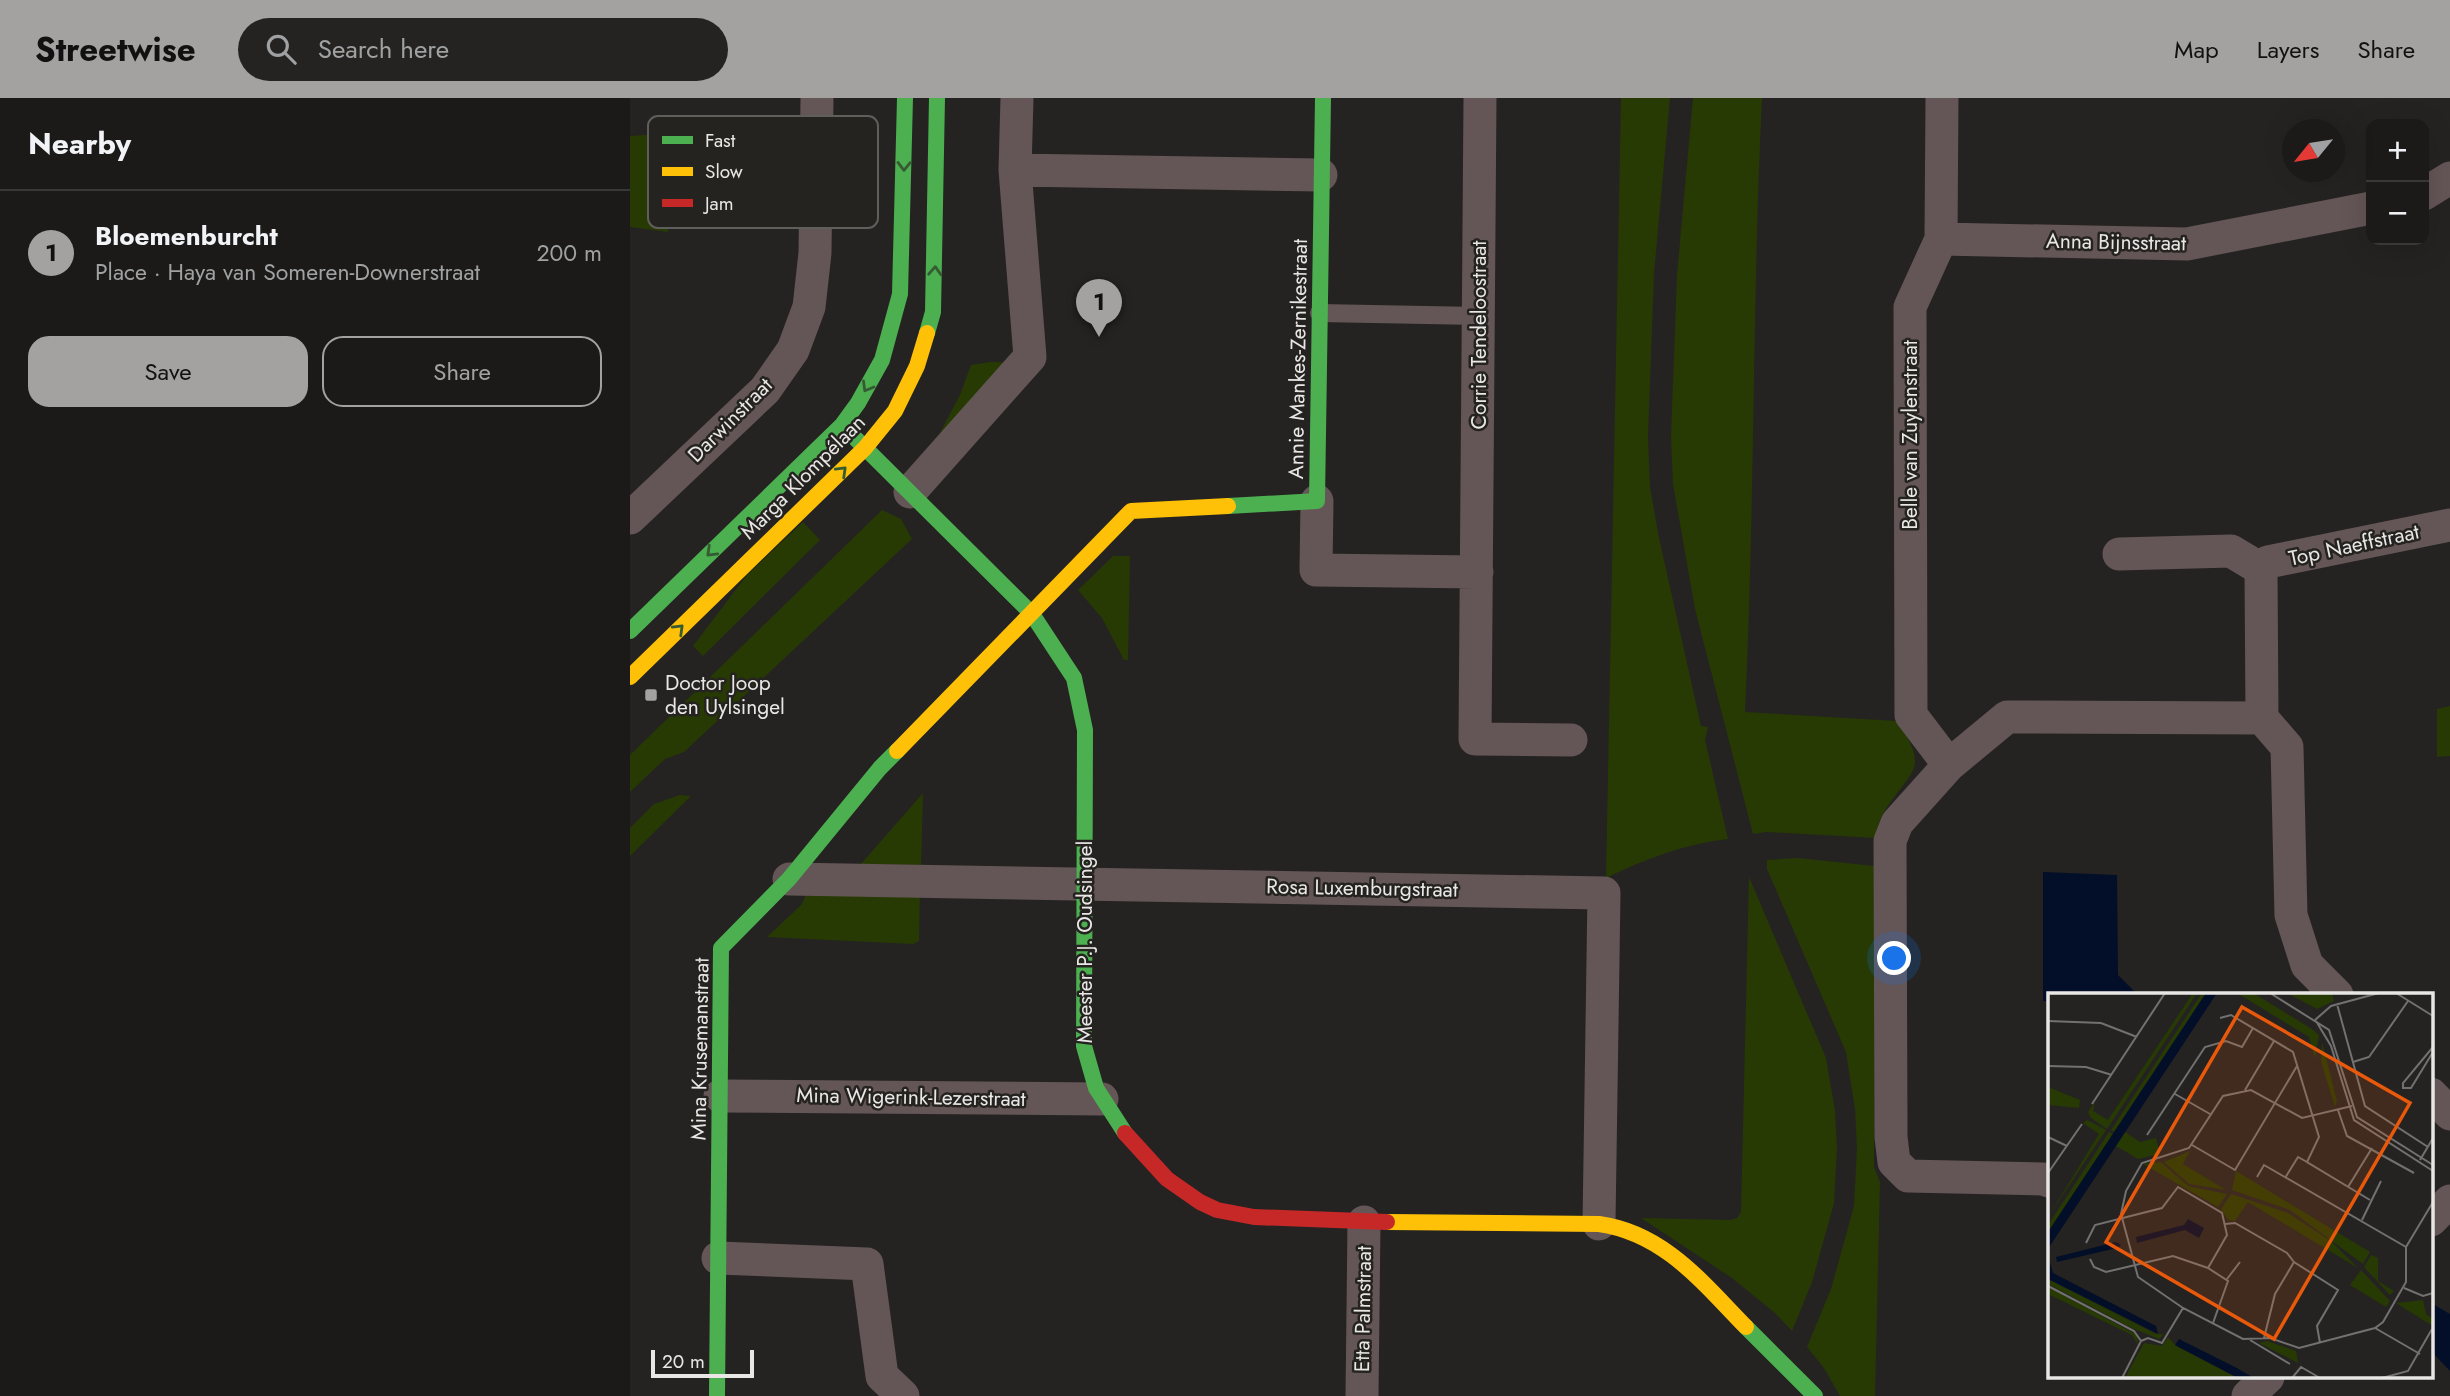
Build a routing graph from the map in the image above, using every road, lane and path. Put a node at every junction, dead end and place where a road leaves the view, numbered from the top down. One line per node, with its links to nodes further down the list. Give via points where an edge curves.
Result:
1 (817, 98): 8 (street, Darwinstraat)
2 (905, 98): 18 (street, Marga Klompélaan, one-way to 18, via 900,294 883,360)
3 (937, 98): 19 (street, Marga Klompélaan, one-way to 3, via 895,411 917,366 933,312)
4 (1017, 98): 9 (street)
5 (1323, 98): 10 (street, Annie Mankes-Zernikestraat)
6 (1480, 98): 17 (street, Corrie Tendeloostraat)
7 (1942, 98): 15 (street, Belle van Zuylenstraat)
8 (817, 116)
9 (1016, 170): 10 (street); 20 (street, via 1030,356)
10 (1321, 175): 16 (street, Annie Mankes-Zernikestraat)
11 (2450, 178): 12 (street)
12 (2429, 191)
13 (2366, 209): 15 (street, Anna Bijnsstraat, via 2187,244)
14 (815, 228): 22 (street, Darwinstraat, via 809,307 793,350 765,390)
15 (1941, 239): 32 (street, Belle van Zuylenstraat, via 1910,307 1911,715)
16 (1319, 313): 17 (lane); 21 (street, Annie Mankes-Zernikestraat)
17 (1479, 316): 26 (street, Corrie Tendeloostraat)
18 (842, 425): 19 (street, Meester P.J. Oudsingel); 28 (street, Marga Klompélaan, one-way to 28)
19 (865, 448): 20 (street, Meester P.J. Oudsingel); 29 (street, Marga Klompélaan, one-way to 19)
20 (910, 492): 27 (street, Meester P.J. Oudsingel)
21 (1317, 501): 26 (street, via 1316,570); 27 (street, Annie Mankes-Zernikestraat, via 1131,511)
22 (630, 518)
23 (2450, 525): 25 (street, Top Naeffstraat, via 2268,562)
24 (2119, 554): 25 (street, Top Naeffstraat, via 2231,551)
25 (2261, 569): 30 (street, Top Naeffstraat)
26 (1477, 572): 31 (street, Corrie Tendeloostraat, via 1475,739)
27 (1031, 614): 33 (street, Mina Krusemanstraat, via 880,768); 34 (street, Meester P.J. Oudsingel, via 1074,678 1085,730)
28 (630, 631)
29 (630, 677)
30 (2262, 718): 32 (street, via 2007,717); 35 (street, via 2287,747 2291,915 2308,965)
31 (1571, 740)
32 (1949, 765): 40 (street, via 1897,822 1890,841 1891,1137 1895,1162 1908,1175)
33 (789, 879): 34 (street, Rosa Luxemburgstraat); 37 (street, Mina Krusemanstraat, via 721,948)
34 (1085, 883): 38 (street, Meester P.J. Oudsingel, via 1084,1046); 44 (street, Rosa Luxemburgstraat, via 1604,893)
35 (2335, 993)
36 (2432, 1095): 39 (street)
37 (720, 1096): 38 (street, Mina Wigerink-Lezerstraat); 45 (street, Mina Krusemanstraat)
38 (1102, 1099): 43 (street, Meester P.J. Oudsingel, via 1161,1172 1216,1209 1238,1216)
39 (2450, 1114)
40 (2048, 1181)
41 (2450, 1201): 42 (street)
42 (2432, 1219)
43 (1364, 1222): 44 (street, Meester P.J. Oudsingel); 48 (street, Etta Palmstraat)
44 (1599, 1224): 49 (street, Meester P.J. Oudsingel, via 1632,1230 1679,1259)
45 (718, 1258): 46 (street, Mina Krusemanstraat); 47 (street, via 867,1264 881,1376)
46 (717, 1396)
47 (903, 1396)
48 (1362, 1396)
49 (1815, 1396)

